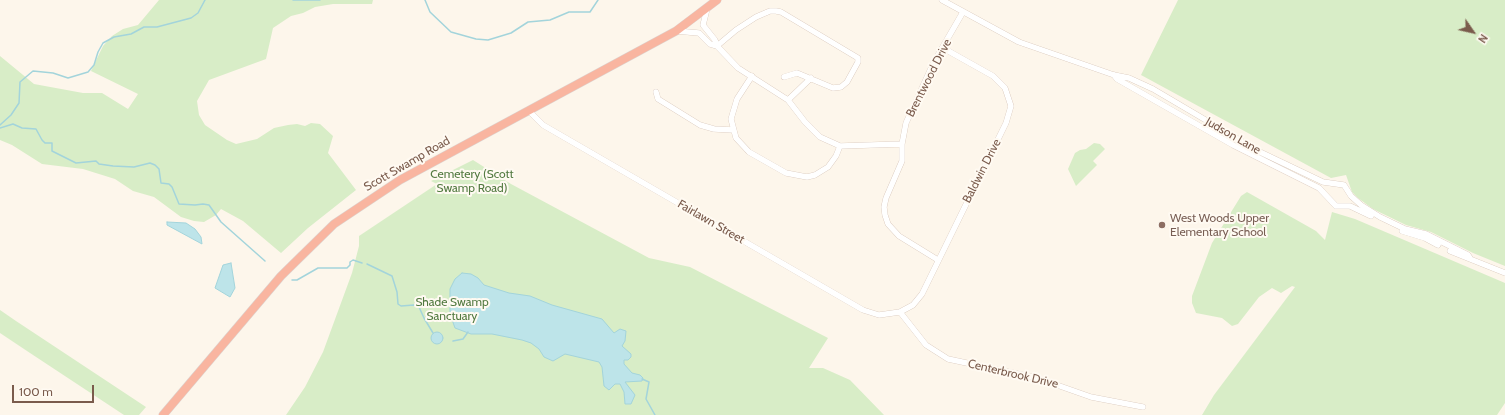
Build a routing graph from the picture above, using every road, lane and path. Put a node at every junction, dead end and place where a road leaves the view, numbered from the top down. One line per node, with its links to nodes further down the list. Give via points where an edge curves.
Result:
1 (717, 0): 3 (highway, Scott Swamp Road)
2 (942, 0): 4 (street, Judson Lane)
3 (707, 9): 5 (highway, Scott Swamp Road); 6 (street, via 703,25 715,40)
4 (963, 12): 7 (street, Brentwood Drive); 8 (street, Judson Lane, via 1019,42)
5 (676, 31): 6 (street, via 699,33 710,44); 14 (highway, Scott Swamp Road)
6 (716, 46): 9 (street, via 738,68); 11 (street, via 760,15 770,11 781,12 858,58 847,82 841,87 833,88)
7 (943, 48): 16 (street, Brentwood Drive, via 926,77 906,123); 21 (street, Baldwin Drive, via 993,76 1005,88 1011,106 1006,123)
8 (1114, 75): 18 (street, Judson Lane, via 1129,78 1153,89 1260,152 1323,182 1344,185); 19 (street, Judson Lane, via 1233,144 1319,188 1336,206)
9 (752, 76): 13 (street); 15 (street, via 734,106 731,119)
10 (784, 77): 11 (street, via 797,73)
11 (811, 78): 13 (street)
12 (656, 92): 15 (street, via 658,99 700,124 714,129)
13 (788, 100): 17 (street, via 804,122 820,137)
14 (529, 111): 23 (street, Fairlawn Street, via 543,125 863,310 880,315); 25 (highway, Scott Swamp Road, via 400,180 334,224 281,276)
15 (733, 130): 17 (street, via 749,152 786,173 800,177 815,175 828,167)
16 (902, 144): 17 (street); 21 (street, Brentwood Drive, via 902,161 886,198 885,216 888,224 899,236)
17 (840, 146)
18 (1351, 196): 19 (street); 20 (street, Judson Lane, via 1380,217 1405,229 1426,234)
19 (1346, 206): 20 (street, Judson Lane)
20 (1470, 258): 22 (street, Judson Lane)
21 (938, 260): 23 (street, Baldwin Drive, via 922,294 913,305)
22 (1505, 273)
23 (900, 312): 24 (street, Centerbrook Drive, via 926,345 948,359 1037,378 1091,397)
24 (1143, 407)
25 (163, 415)

